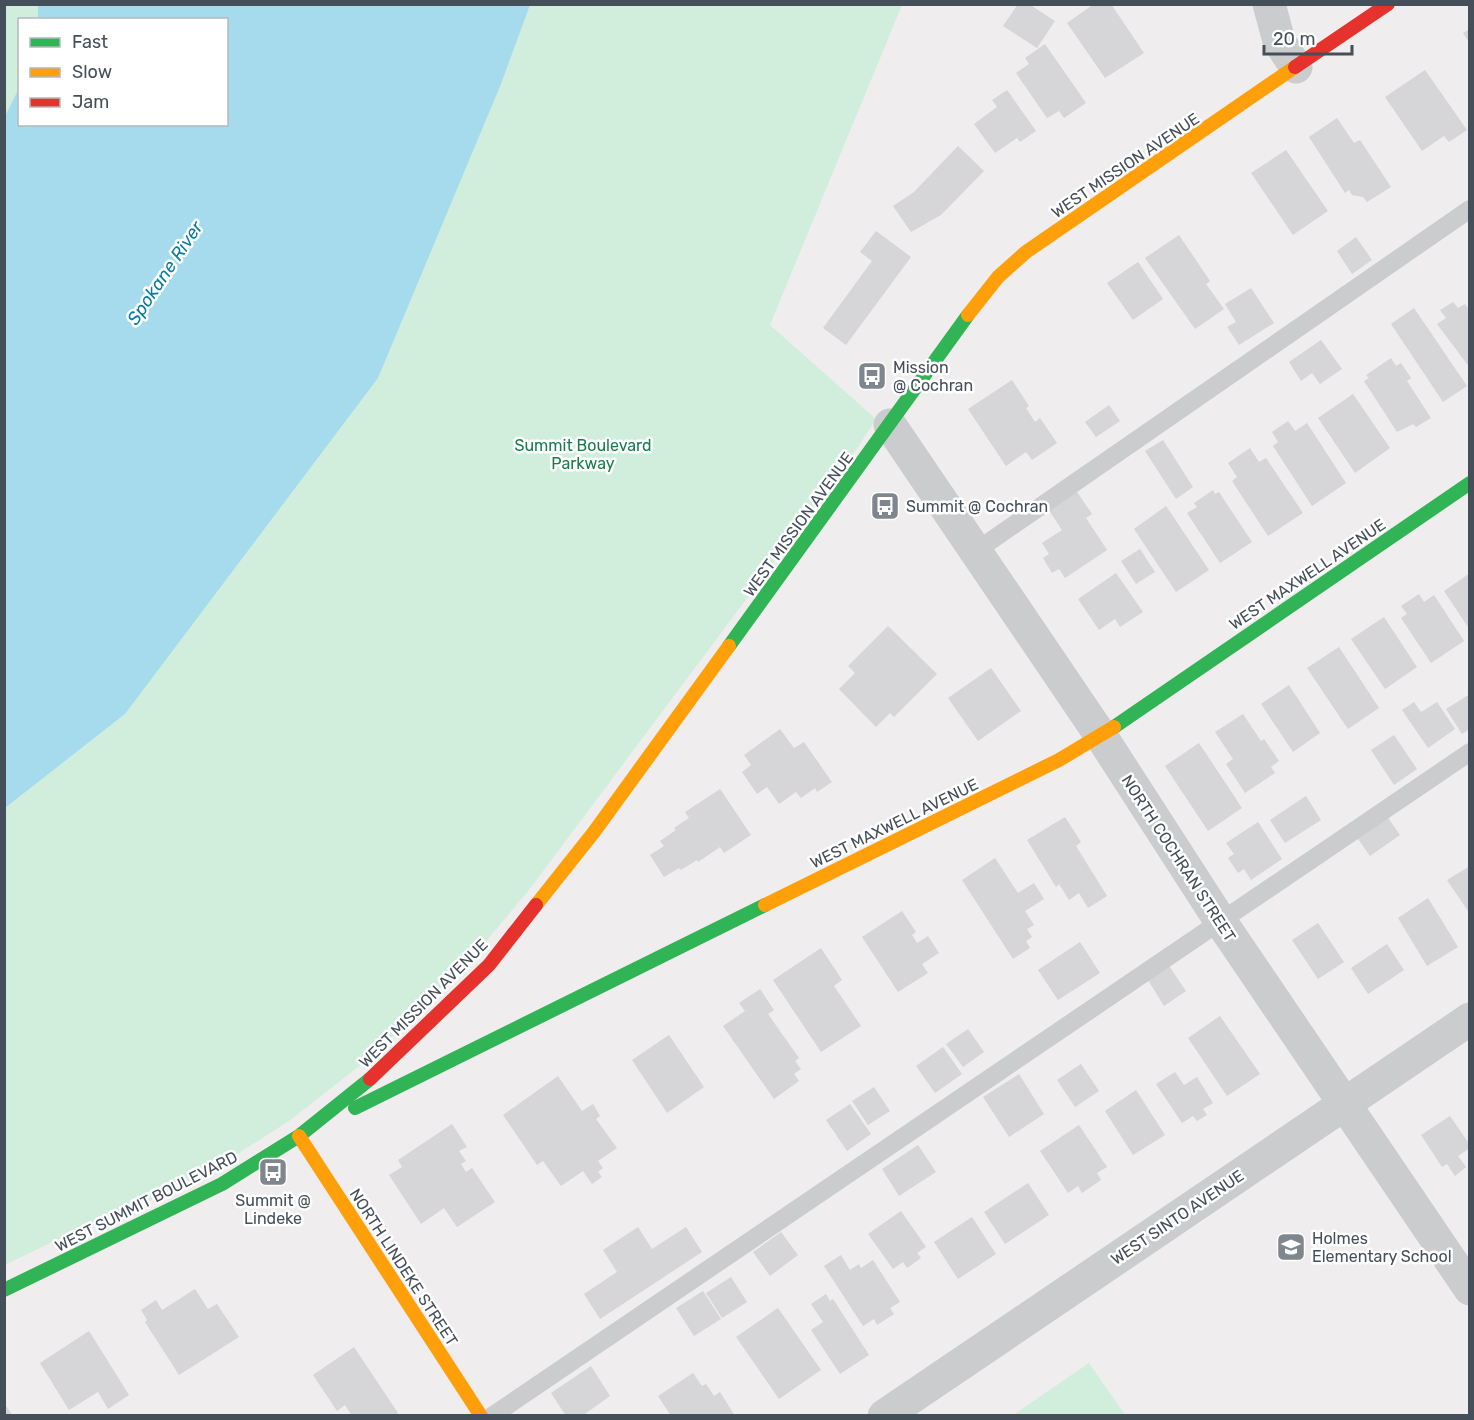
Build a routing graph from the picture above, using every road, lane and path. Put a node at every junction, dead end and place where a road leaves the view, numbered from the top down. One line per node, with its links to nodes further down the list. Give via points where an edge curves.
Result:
1 (1269, 4): 3 (street, via 1279,41)
2 (1388, 4): 3 (street, WEST MISSION AVENUE)
3 (1296, 67): 5 (street, WEST MISSION AVENUE, via 1026,252 998,277 971,311)
4 (1470, 209): 7 (lane)
5 (890, 425): 7 (street, NORTH COCHRAN STREET); 13 (street, WEST MISSION AVENUE, via 594,832 489,965 393,1059)
6 (1470, 483): 8 (street, WEST MAXWELL AVENUE)
7 (976, 551): 8 (street, NORTH COCHRAN STREET)
8 (1101, 736): 10 (street, NORTH COCHRAN STREET); 13 (street, WEST MAXWELL AVENUE, via 1048,766)
9 (1470, 752): 10 (lane)
10 (1221, 922): 12 (street, NORTH COCHRAN STREET); 17 (lane)
11 (1470, 1019): 12 (street, WEST SINTO AVENUE)
12 (1344, 1104): 14 (street, NORTH COCHRAN STREET); 18 (street, WEST SINTO AVENUE)
13 (299, 1136): 15 (street, WEST SUMMIT BOULEVARD, via 222,1184); 16 (street, NORTH LINDEKE STREET)
14 (1470, 1289)
15 (4, 1290)
16 (481, 1416)
17 (492, 1416)
18 (884, 1416)

